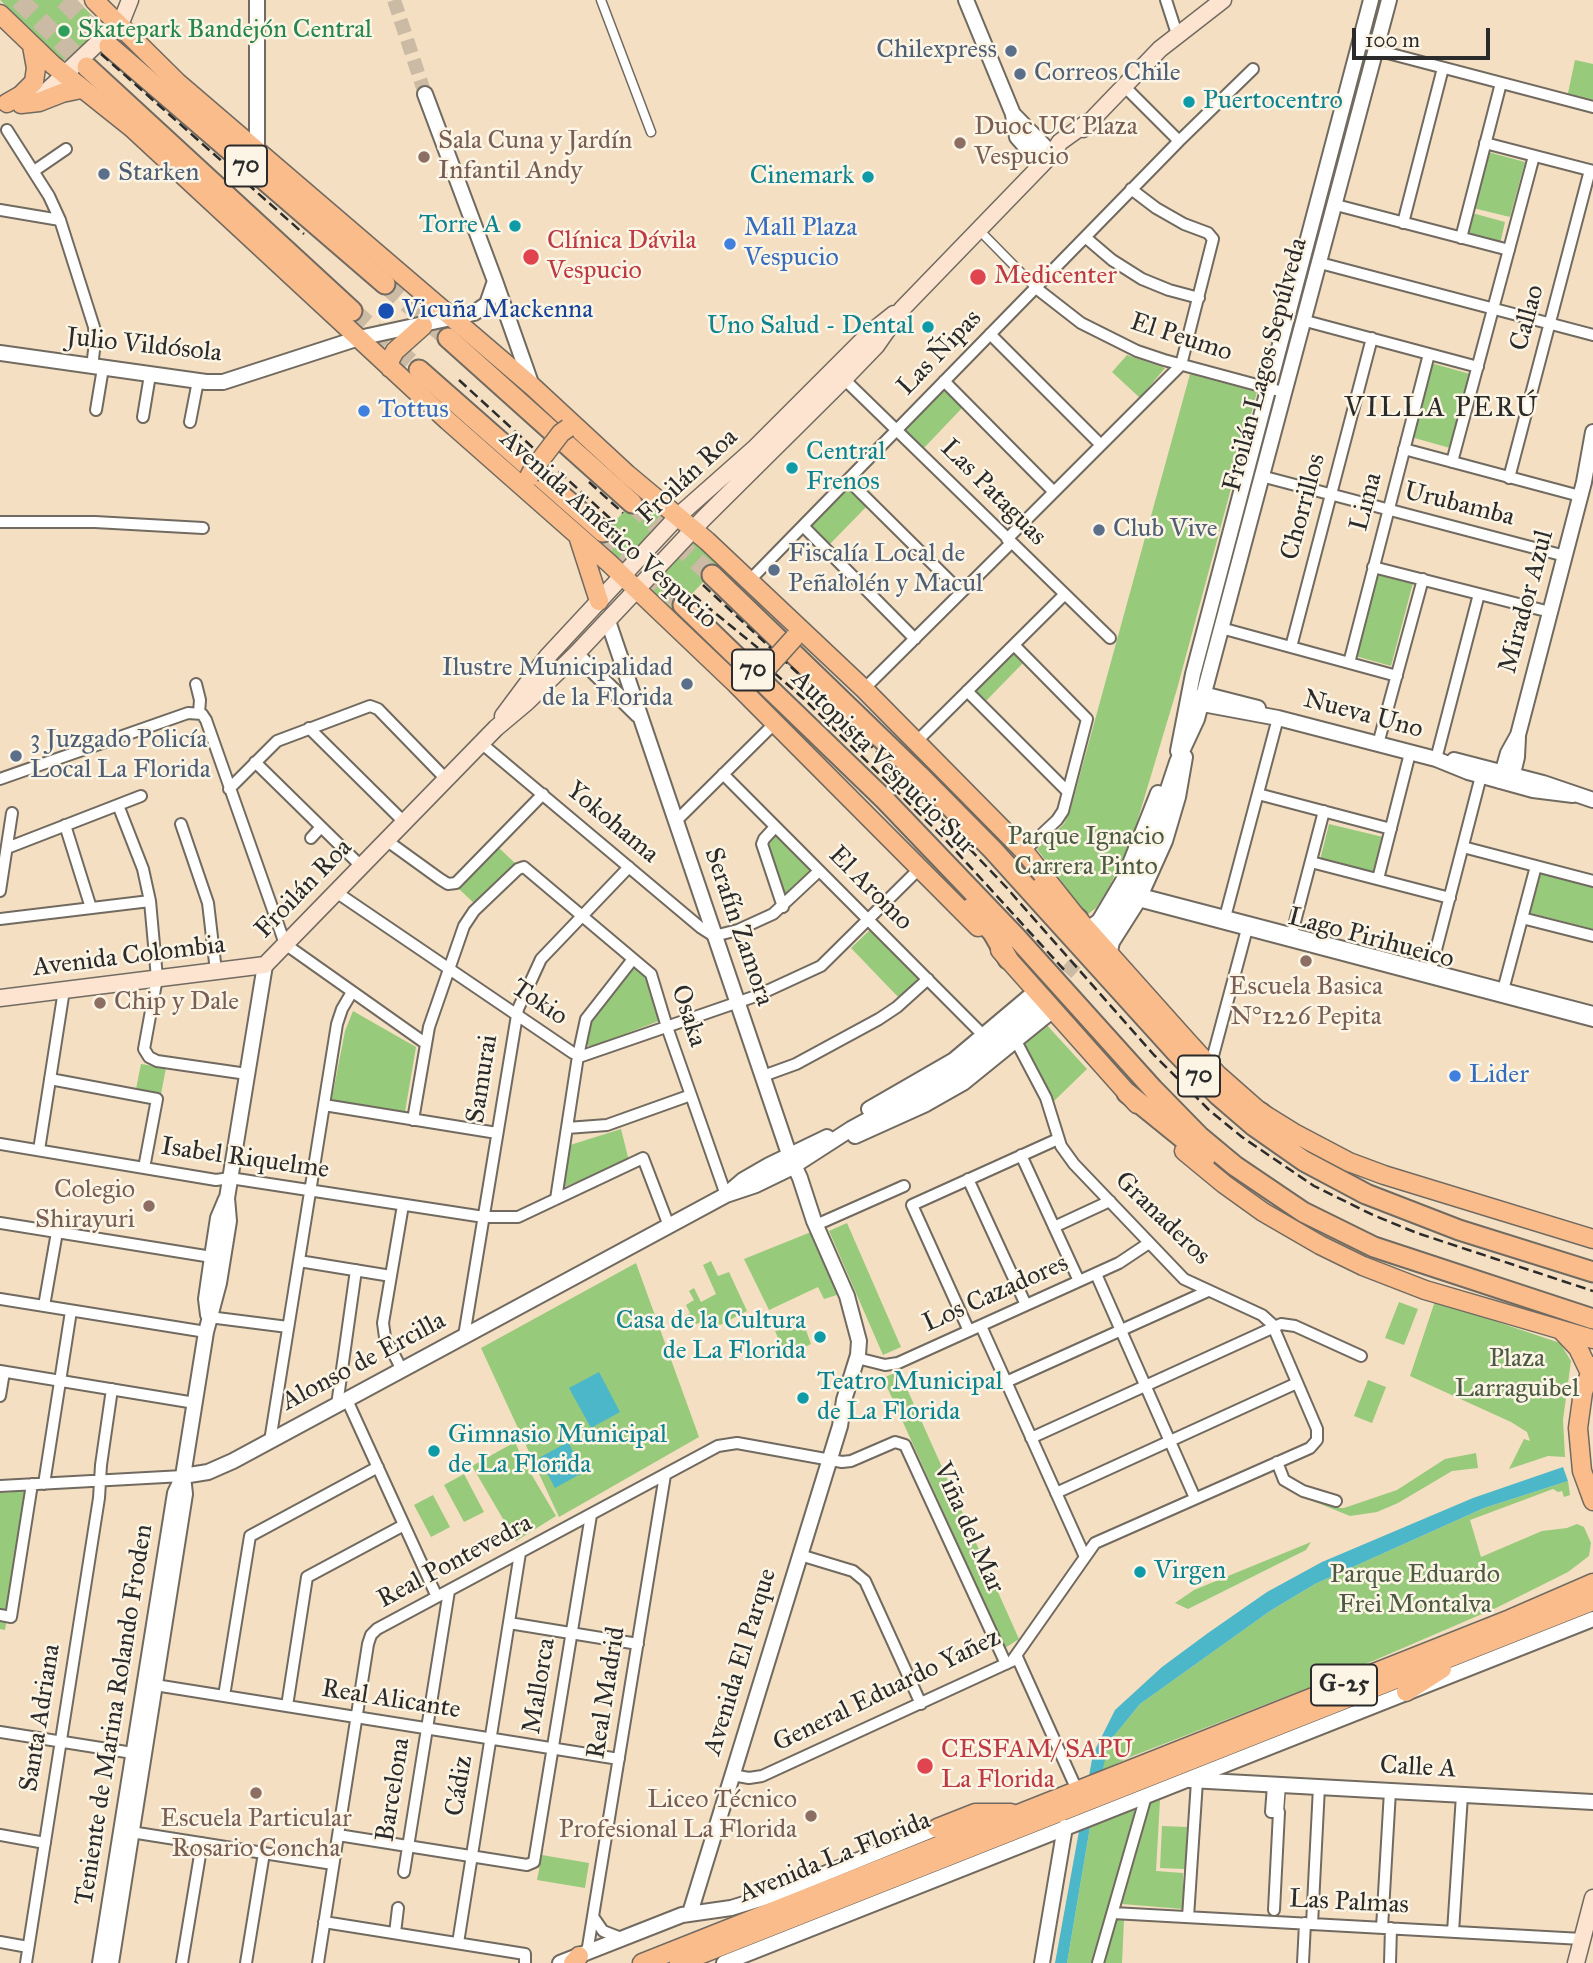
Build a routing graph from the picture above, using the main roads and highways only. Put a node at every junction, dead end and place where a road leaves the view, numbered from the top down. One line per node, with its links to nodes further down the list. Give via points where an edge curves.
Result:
1 (94, 0): 5 (main road, Avenida Américo Vespucio)
2 (130, 0): 5 (main road)
3 (1223, 0): 13 (main road, Froilán Roa, via 1177,34 1088,122 1060,142)
4 (0, 14): 6 (main road, Avenida Américo Vespucio)
5 (117, 24): 9 (main road); 19 (main road, Avenida Américo Vespucio, via 184,89 533,387)
6 (32, 46): 9 (main road, Avenida Américo Vespucio); 11 (main road, via 34,82)
7 (110, 46): 12 (highway, 70)
8 (87, 67): 14 (highway, 70)
9 (64, 74): 10 (main road, Avenida Américo Vespucio); 11 (main road, via 42,95)
10 (81, 89): 11 (main road, via 39,102); 17 (main road, Avenida Américo Vespucio, via 132,128)
11 (9, 104)
12 (385, 284)
13 (902, 309): 22 (main road, Froilán Roa, via 869,334 756,447); 23 (main road, Froilán Roa, via 876,346)
14 (352, 311)
15 (423, 326): 17 (main road, via 395,351)
16 (448, 338): 21 (highway)
17 (390, 368): 20 (main road, Avenida Américo Vespucio)
18 (419, 370): 24 (highway)
19 (571, 426): 20 (main road, bridge, via 547,451); 22 (main road, Avenida Américo Vespucio)
20 (530, 486): 25 (main road, Avenida Américo Vespucio)
21 (632, 503)
22 (678, 516): 23 (main road, Avenida Américo Vespucio); 27 (main road, Froilán Roa)
23 (693, 529): 28 (main road, Froilán Roa); 32 (main road, Avenida Américo Vespucio)
24 (603, 532)
25 (579, 539): 27 (main road, Avenida Américo Vespucio); 29 (main road)
26 (712, 575): 37 (highway, Autopista Vespucio Sur / 70)
27 (623, 576): 28 (main road, Avenida Américo Vespucio); 29 (main road, Froilán Roa)
28 (637, 589): 33 (main road, Froilán Roa); 34 (main road, Avenida Américo Vespucio)
29 (599, 601): 31 (main road, Froilán Roa)
30 (683, 605): 36 (highway, Autopista Vespucio Sur / 70)
31 (578, 625): 33 (main road); 35 (main road, Froilán Roa, via 536,670)
32 (794, 630): 34 (main road, bridge, via 759,677); 38 (main road, Avenida Américo Vespucio, via 864,689 1024,851)
33 (576, 654): 35 (main road, Froilán Roa)
34 (742, 683): 39 (main road, Avenida Américo Vespucio, via 775,723)
35 (496, 727): 40 (main road, Froilán Roa)
36 (886, 800): 39 (highway, via 913,842 988,927); 44 (highway, Autopista Vespucio Sur / 70, via 1175,1111 1235,1166)
37 (993, 850): 38 (highway); 45 (highway, Autopista Vespucio Sur / 70, via 1176,1052 1246,1120 1334,1178)
38 (1089, 927): 43 (main road, Avenida Américo Vespucio, via 1210,1067)
39 (1008, 959): 42 (main road, Avenida Américo Vespucio, via 1042,1003)
40 (265, 965): 41 (main road, Avenida Colombia)
41 (0, 998)
42 (1127, 1093): 44 (highway, via 1234,1177); 49 (main road, Avenida Américo Vespucio, via 1216,1177 1263,1212 1320,1245 1406,1283)
43 (1260, 1112): 45 (highway, via 1318,1156); 46 (main road, Avenida Américo Vespucio, via 1314,1145 1367,1169)
44 (1289, 1203): 48 (highway, Autopista Vespucio Sur / 70, via 1374,1247)
45 (1459, 1230): 47 (highway, Autopista Vespucio Sur / 70)
46 (1593, 1239)
47 (1593, 1272)
48 (1593, 1319)
49 (1559, 1329): 50 (main road, Avenida Américo Vespucio); 51 (main road)
50 (1593, 1339)
51 (1591, 1370): 52 (main road, via 1581,1402 1578,1442)
52 (1593, 1502)
53 (1593, 1575): 54 (main road, Avenida La Florida)
54 (1585, 1586): 58 (main road, Avenida La Florida / G-25)
55 (1593, 1601): 56 (main road, Avenida La Florida / G-25)
56 (1471, 1649): 57 (main road); 58 (main road, Avenida La Florida / G-25)
57 (1406, 1692)
58 (1107, 1786): 59 (main road, Avenida La Florida / G-25)
59 (1080, 1794): 60 (main road, Avenida La Florida / G-25); 64 (main road, Avenida La Florida / G-25)
60 (1021, 1812): 61 (main road, via 975,1813); 63 (main road, Avenida La Florida / G-25)
61 (937, 1828)
62 (1593, 1898): 65 (main road)
63 (642, 1963)
64 (678, 1963)
65 (1576, 1963)

